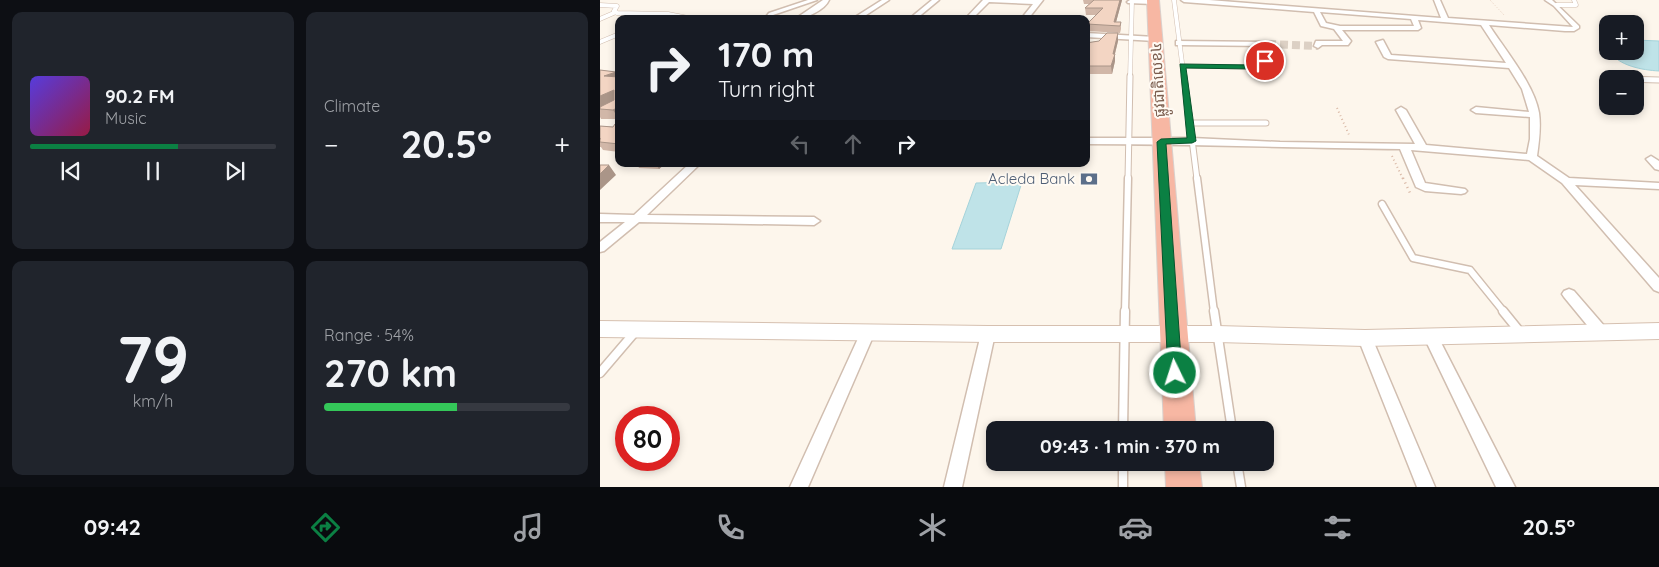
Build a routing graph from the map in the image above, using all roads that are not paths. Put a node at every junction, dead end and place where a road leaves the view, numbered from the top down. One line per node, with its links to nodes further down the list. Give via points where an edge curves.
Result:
1 (814, 0): 19 (street)
2 (826, 0): 20 (street)
3 (886, 0): 21 (street)
4 (936, 0): 22 (street)
5 (989, 0): 10 (street); 23 (street)
6 (1184, 0): 12 (street)
7 (1437, 0): 27 (street)
8 (1548, 0): 13 (street)
9 (1574, 0): 13 (lane, via 1576,5)
10 (1039, 1): 24 (street)
11 (1146, 1): 32 (lane); 33 (highway, ផ្លូវជាតិលេខ៤); 36 (lane)
12 (1210, 1): 15 (street)
13 (1556, 4): 28 (street, via 1578,27 1565,29)
14 (600, 5): 16 (lane, via 617,6)
15 (1316, 10): 25 (street); 29 (street, via 1323,25)
16 (616, 12): 17 (lane); 26 (lane)
17 (668, 14): 18 (lane)
18 (673, 15)
19 (770, 15)
20 (805, 15)
21 (862, 15)
22 (917, 15)
23 (972, 15)
24 (1027, 15)
25 (1413, 17): 27 (street); 29 (street, via 1418,28)
26 (600, 19)
27 (1445, 19): 28 (street)
28 (1483, 22): 41 (street)
29 (1340, 28): 38 (street, via 1337,29 1347,41 1345,43 1319,43)
30 (615, 36): 34 (lane)
31 (1090, 36): 32 (street)
32 (1131, 37): 33 (street); 50 (lane)
33 (1155, 39): 52 (highway, ផ្លូវជាតិលេខ៤)
34 (600, 42)
35 (1380, 42): 41 (street, via 1388,57)
36 (1179, 43): 37 (street); 40 (lane)
37 (1268, 44)
38 (1318, 46)
39 (1265, 61): 40 (lane, via 1253,67)
40 (1182, 66): 47 (lane)
41 (1510, 66): 46 (street, via 1526,89)
42 (1644, 80): 43 (lane)
43 (1659, 80)
44 (1401, 110): 54 (street)
45 (1476, 110): 46 (street)
46 (1534, 115): 55 (street)
47 (1190, 123): 48 (lane); 51 (lane)
48 (1266, 123)
49 (1090, 141): 50 (street)
50 (1128, 141): 52 (street); 77 (lane)
51 (1192, 141): 52 (street); 53 (street); 75 (lane)
52 (1161, 142): 78 (highway, ផ្លូវជាតិលេខ៤)
53 (1404, 146): 54 (street); 61 (street, via 1420,185)
54 (1422, 147): 55 (street)
55 (1532, 157): 59 (street)
56 (1651, 159): 58 (street)
57 (692, 167): 64 (street)
58 (1659, 167)
59 (1566, 181): 60 (street); 67 (street)
60 (1659, 186)
61 (1461, 191)
62 (1382, 204): 76 (lane, via 1413,258 1470,270)
63 (600, 218): 64 (street)
64 (636, 219): 65 (street); 66 (street)
65 (814, 221)
66 (600, 248)
67 (1659, 287)
68 (1569, 294): 73 (street)
69 (600, 329): 70 (main road)
70 (637, 329): 72 (main road); 81 (lane)
71 (1659, 331): 73 (main road)
72 (868, 332): 74 (main road); 88 (street)
73 (1600, 332): 76 (main road)
74 (988, 334): 77 (main road); 89 (street)
75 (1217, 334): 78 (main road); 80 (main road); 84 (lane)
76 (1522, 334): 79 (main road)
77 (1124, 335): 78 (main road); 82 (lane)
78 (1172, 335): 83 (highway, ផ្លូវជាតិលេខ៤)
79 (1431, 337): 80 (main road); 94 (street)
80 (1365, 338): 93 (street)
81 (600, 373)
82 (1123, 421)
83 (1179, 421)
84 (1231, 421)
85 (1123, 471): 90 (lane)
86 (1183, 471): 91 (highway)
87 (1238, 471): 92 (lane)
88 (799, 487)
89 (953, 487)
90 (1123, 487)
91 (1184, 487)
92 (1241, 487)
93 (1426, 487)
94 (1506, 487)

